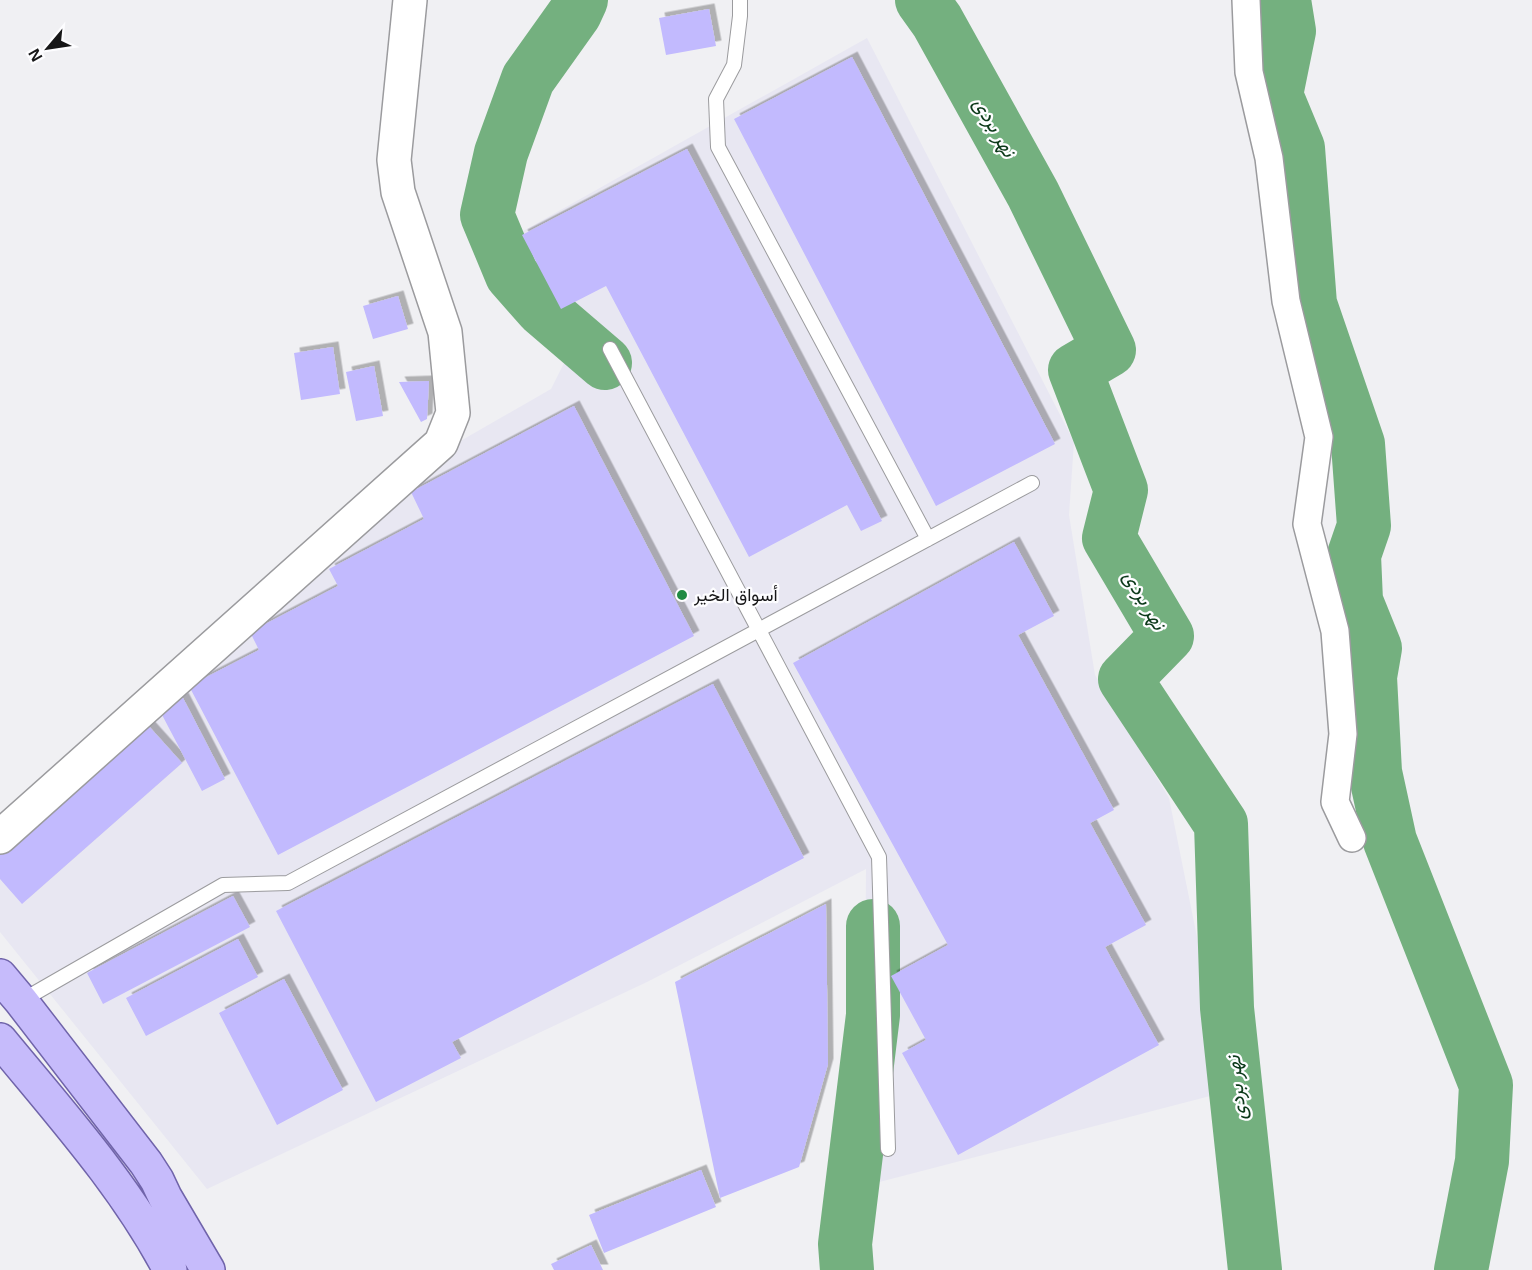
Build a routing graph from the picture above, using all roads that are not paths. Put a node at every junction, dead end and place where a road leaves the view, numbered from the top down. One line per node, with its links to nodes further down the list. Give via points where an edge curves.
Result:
1 (410, 0): 8 (street, via 394,160 398,192 445,332 453,413 441,443)
2 (740, 0): 6 (lane, via 734,65 716,99 718,147)
3 (1246, 0): 9 (street, via 1249,72 1269,158 1286,301 1319,437 1307,524 1335,632 1343,734 1335,802)
4 (610, 349): 7 (lane)
5 (1032, 483): 6 (lane)
6 (928, 538): 7 (lane)
7 (759, 630): 11 (lane, via 288,883 223,885); 13 (lane, via 879,857)
8 (0, 837)
9 (1352, 838)
10 (0, 976): 11 (main road)
11 (21, 1001): 15 (main road, via 146,1163)
12 (1, 1042): 14 (main road, via 126,1198)
13 (888, 1149)
14 (170, 1270)
15 (207, 1270)

